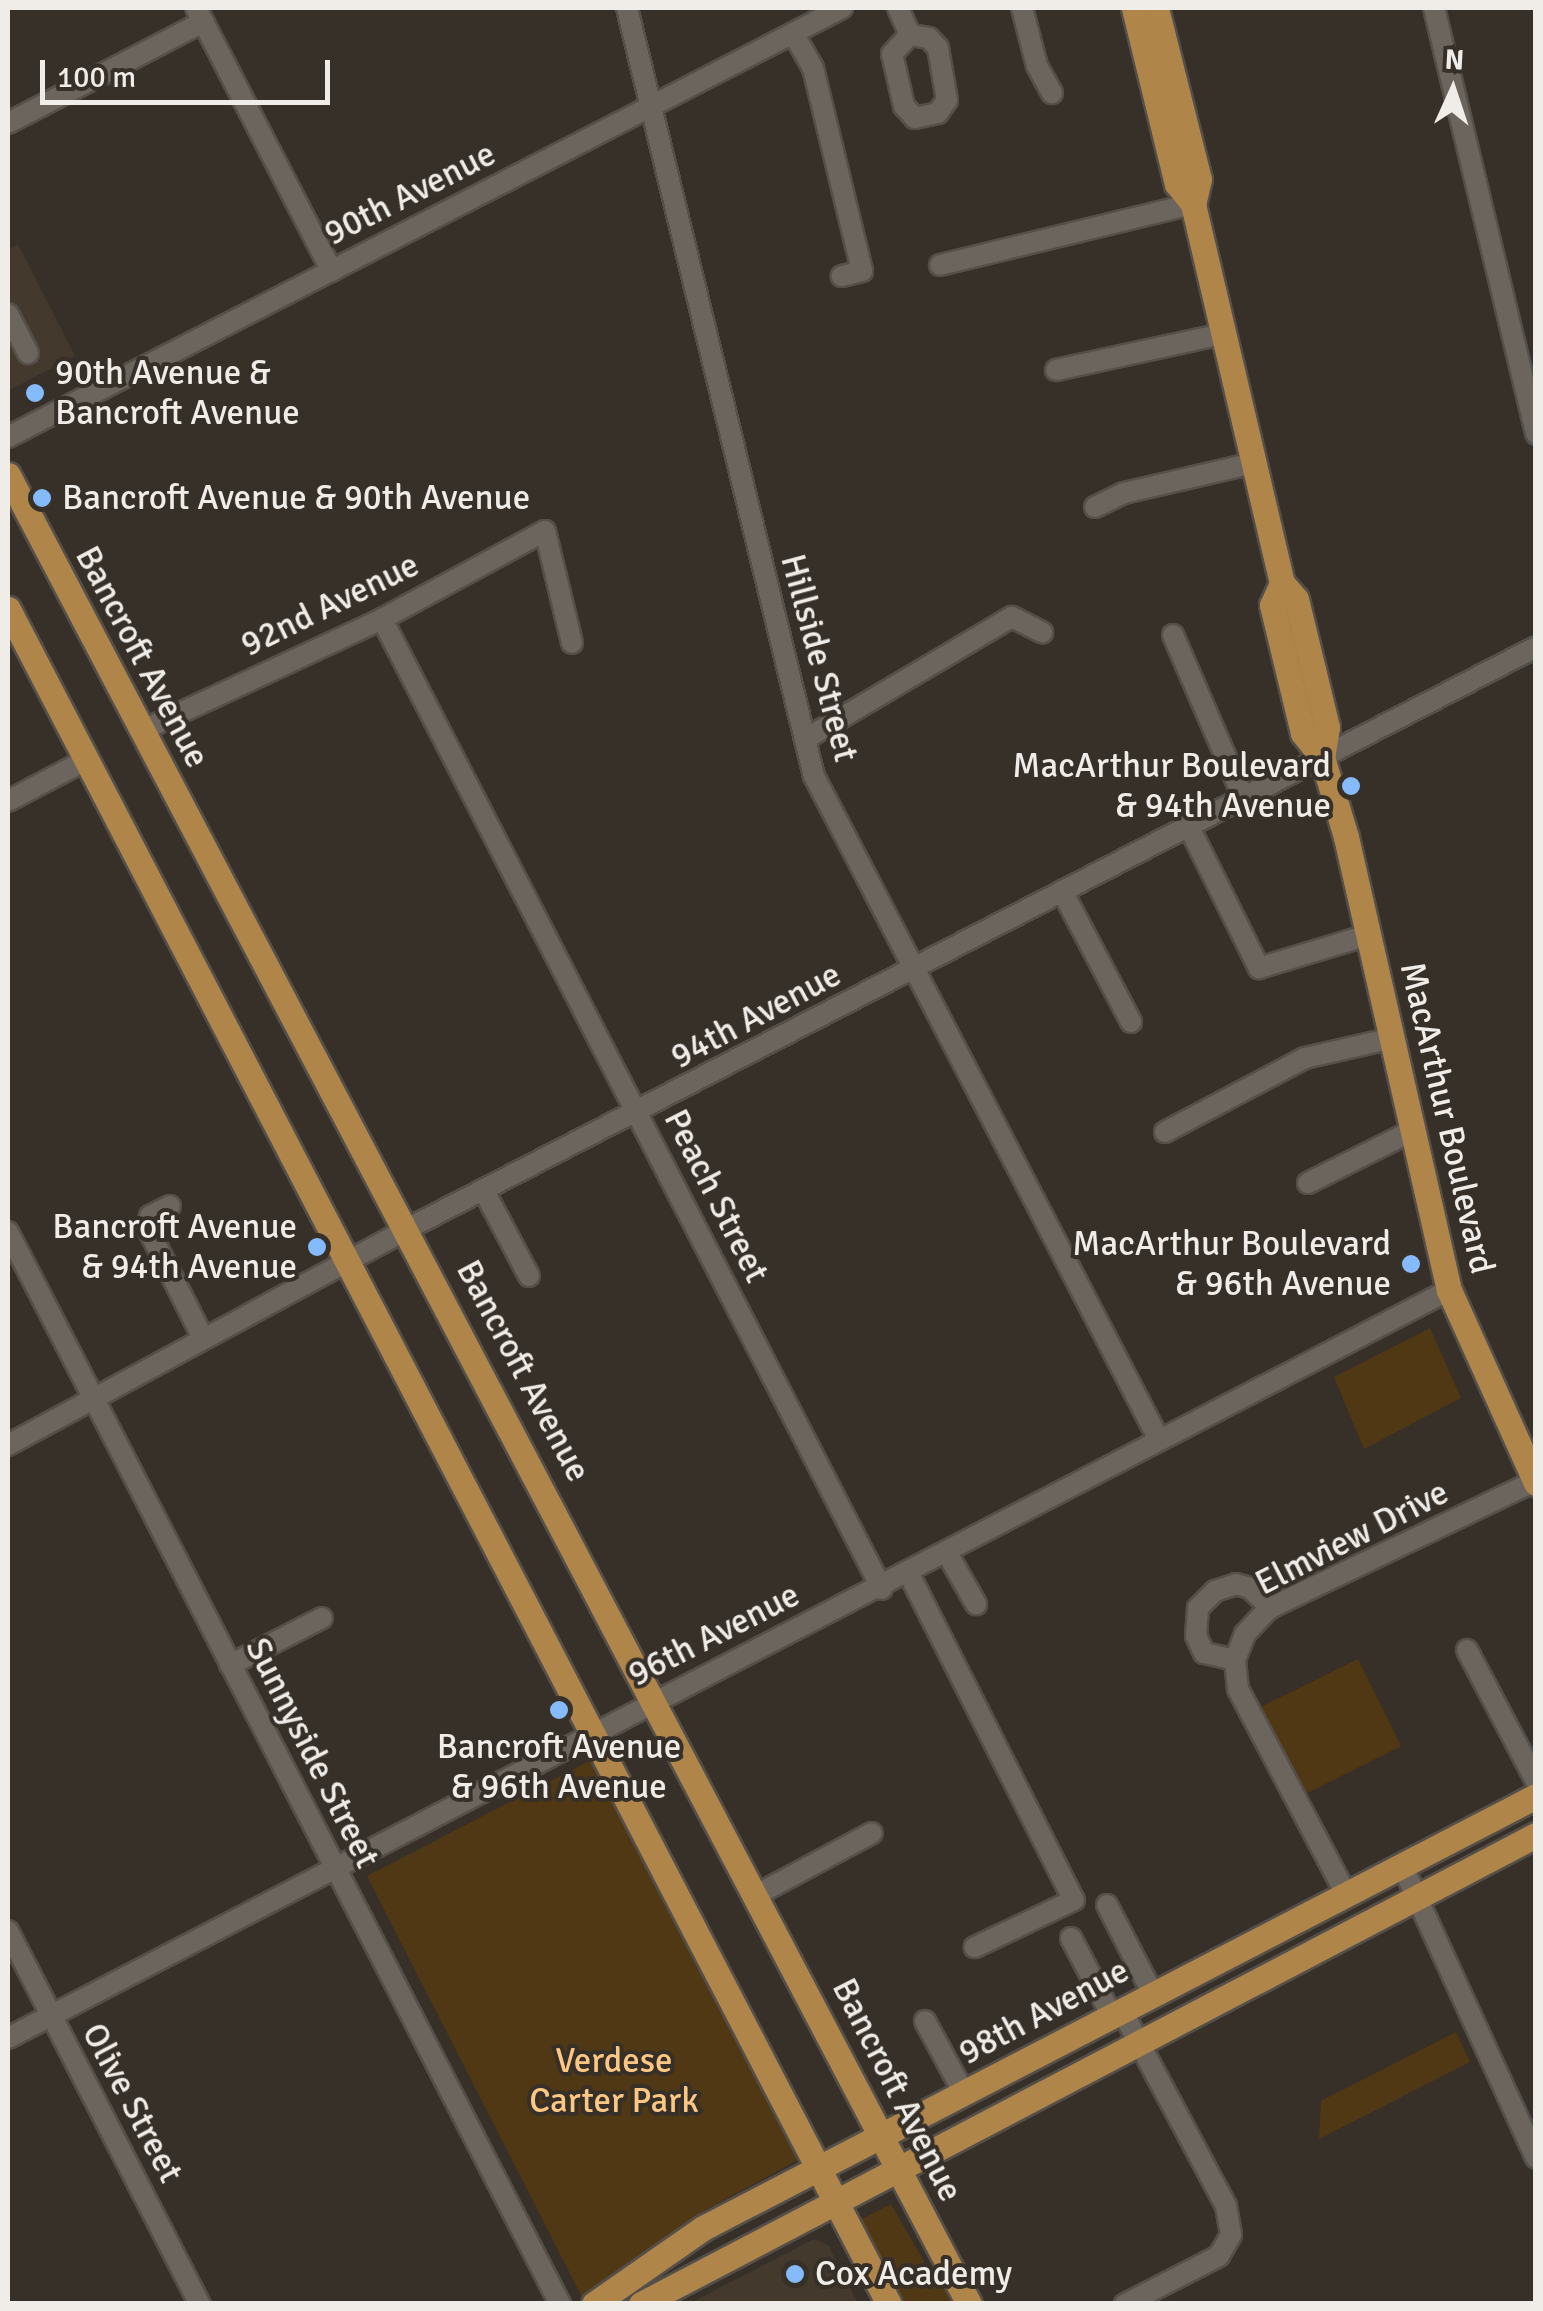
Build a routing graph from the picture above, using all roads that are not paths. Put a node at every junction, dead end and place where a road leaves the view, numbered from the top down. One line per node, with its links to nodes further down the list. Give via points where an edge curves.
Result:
1 (628, 8): 12 (street, Hillside Street)
2 (842, 8): 9 (street, 90th Avenue)
3 (898, 8): 10 (street)
4 (1022, 8): 11 (street, via 1037,66)
5 (1134, 8): 14 (main road, MacArthur Boulevard, via 1177,184)
6 (1156, 8): 14 (main road, MacArthur Boulevard, via 1199,178)
7 (1431, 11): 22 (street)
8 (200, 15): 13 (street); 16 (street)
9 (793, 32): 12 (street, 90th Avenue); 17 (street, via 812,68 862,271)
10 (910, 36)
11 (1052, 93)
12 (650, 106): 16 (street, 90th Avenue); 34 (street, Hillside Street, via 756,554)
13 (8, 123)
14 (1193, 204): 15 (street); 19 (main road, MacArthur Boulevard)
15 (940, 264)
16 (332, 271): 23 (street, 90th Avenue)
17 (842, 276)
18 (8, 314): 20 (street)
19 (1223, 334): 21 (street); 24 (main road, MacArthur Boulevard)
20 (28, 353)
21 (1056, 370)
22 (1536, 434)
23 (8, 437)
24 (1254, 463): 26 (street, via 1124,493); 35 (main road, MacArthur Boulevard, via 1327,727)
25 (8, 475): 33 (main road, Bancroft Avenue)
26 (1095, 507)
27 (8, 609): 36 (main road)
28 (382, 619): 31 (street, 92nd Avenue, via 545,531); 33 (street, 92nd Avenue); 45 (street, Peach Street)
29 (1042, 632): 34 (street, via 1012,617)
30 (1174, 634): 37 (street)
31 (572, 644)
32 (1536, 647): 35 (street, 94th Avenue)
33 (141, 731): 51 (main road, Bancroft Avenue)
34 (808, 738): 42 (street, Hillside Street, via 814,776)
35 (1322, 757): 37 (street, 94th Avenue); 41 (main road, MacArthur Boulevard)
36 (86, 760): 38 (street); 53 (main road)
37 (1242, 797): 39 (street, 94th Avenue)
38 (8, 800)
39 (1188, 825): 40 (street, 94th Avenue); 41 (street, via 1259,968)
40 (1062, 891): 42 (street, 94th Avenue); 43 (street)
41 (1368, 935): 44 (main road, MacArthur Boulevard)
42 (914, 968): 45 (street, 94th Avenue); 58 (street, Hillside Street)
43 (1130, 1022)
44 (1393, 1038): 46 (main road, MacArthur Boulevard); 47 (street, via 1304,1058)
45 (638, 1115): 49 (street, 94th Avenue); 63 (street, Peach Street)
46 (1414, 1130): 48 (street); 55 (main road, MacArthur Boulevard)
47 (1165, 1132)
48 (1308, 1183)
49 (484, 1191): 51 (street, 94th Avenue); 54 (street)
50 (170, 1206): 56 (street, via 150,1216 146,1227)
51 (408, 1228): 53 (street, 94th Avenue); 70 (main road, Bancroft Avenue)
52 (8, 1232): 57 (street, Sunnyside Street)
53 (346, 1261): 56 (street, 94th Avenue); 71 (main road)
54 (528, 1276)
55 (1449, 1290): 58 (street, 96th Avenue); 60 (main road, MacArthur Boulevard)
56 (203, 1338): 57 (street, 94th Avenue)
57 (94, 1396): 59 (street, 94th Avenue); 69 (street, Sunnyside Street)
58 (1158, 1438): 61 (street, 96th Avenue)
59 (8, 1444)
60 (1535, 1482): 65 (street, Elmview Drive)
61 (948, 1553): 62 (street, 96th Avenue); 64 (street)
62 (909, 1574): 63 (street, 96th Avenue); 84 (street, via 1074,1900)
63 (882, 1589): 70 (street, 96th Avenue)
64 (976, 1604)
65 (1271, 1608): 68 (street, Elmview Drive, via 1245,1634); 68 (street, via 1236,1584 1215,1591 1198,1608 1196,1636 1204,1653)
66 (322, 1618): 69 (street)
67 (1467, 1650): 72 (street)
68 (1235, 1660): 79 (street, via 1238,1688)
69 (230, 1665): 77 (street, Sunnyside Street)
70 (655, 1701): 71 (street, 96th Avenue); 78 (main road, Bancroft Avenue)
71 (593, 1734): 77 (street, 96th Avenue); 95 (main road)
72 (1536, 1781)
73 (1536, 1796): 76 (main road, 98th Avenue)
74 (872, 1833): 78 (street)
75 (1536, 1835): 80 (main road, 98th Avenue)
76 (1402, 1865): 79 (main road, 98th Avenue); 80 (street)
77 (334, 1868): 87 (street, 96th Avenue); 98 (street, Sunnyside Street)
78 (758, 1894): 92 (main road, Bancroft Avenue)
79 (1346, 1894): 85 (main road, 98th Avenue)
80 (1418, 1896): 90 (main road, 98th Avenue); 93 (street)
81 (1107, 1906): 85 (street)
82 (8, 1931): 87 (street, Olive Street)
83 (1071, 1938): 86 (street)
84 (974, 1947)
85 (1153, 1994): 86 (main road, 98th Avenue)
86 (1117, 2014): 90 (street); 91 (main road, 98th Avenue)
87 (50, 2016): 89 (street, 96th Avenue); 97 (street, Olive Street)
88 (925, 2021): 91 (street)
89 (8, 2038)
90 (1138, 2044): 94 (main road, 98th Avenue); 103 (street, via 1226,2206 1231,2236 1219,2256)
91 (964, 2094): 92 (main road, 98th Avenue)
92 (882, 2136): 94 (main road, Bancroft Avenue); 95 (main road, 98th Avenue)
93 (1536, 2158)
94 (898, 2167): 96 (main road, 98th Avenue); 102 (main road, Bancroft Avenue)
95 (820, 2169): 96 (main road); 99 (main road, 98th Avenue, via 703,2228)
96 (835, 2199): 100 (main road, 98th Avenue); 101 (main road)
97 (200, 2304)
98 (560, 2304)
99 (594, 2304)
100 (640, 2304)
101 (889, 2304)
102 (969, 2304)
103 (1125, 2304)

